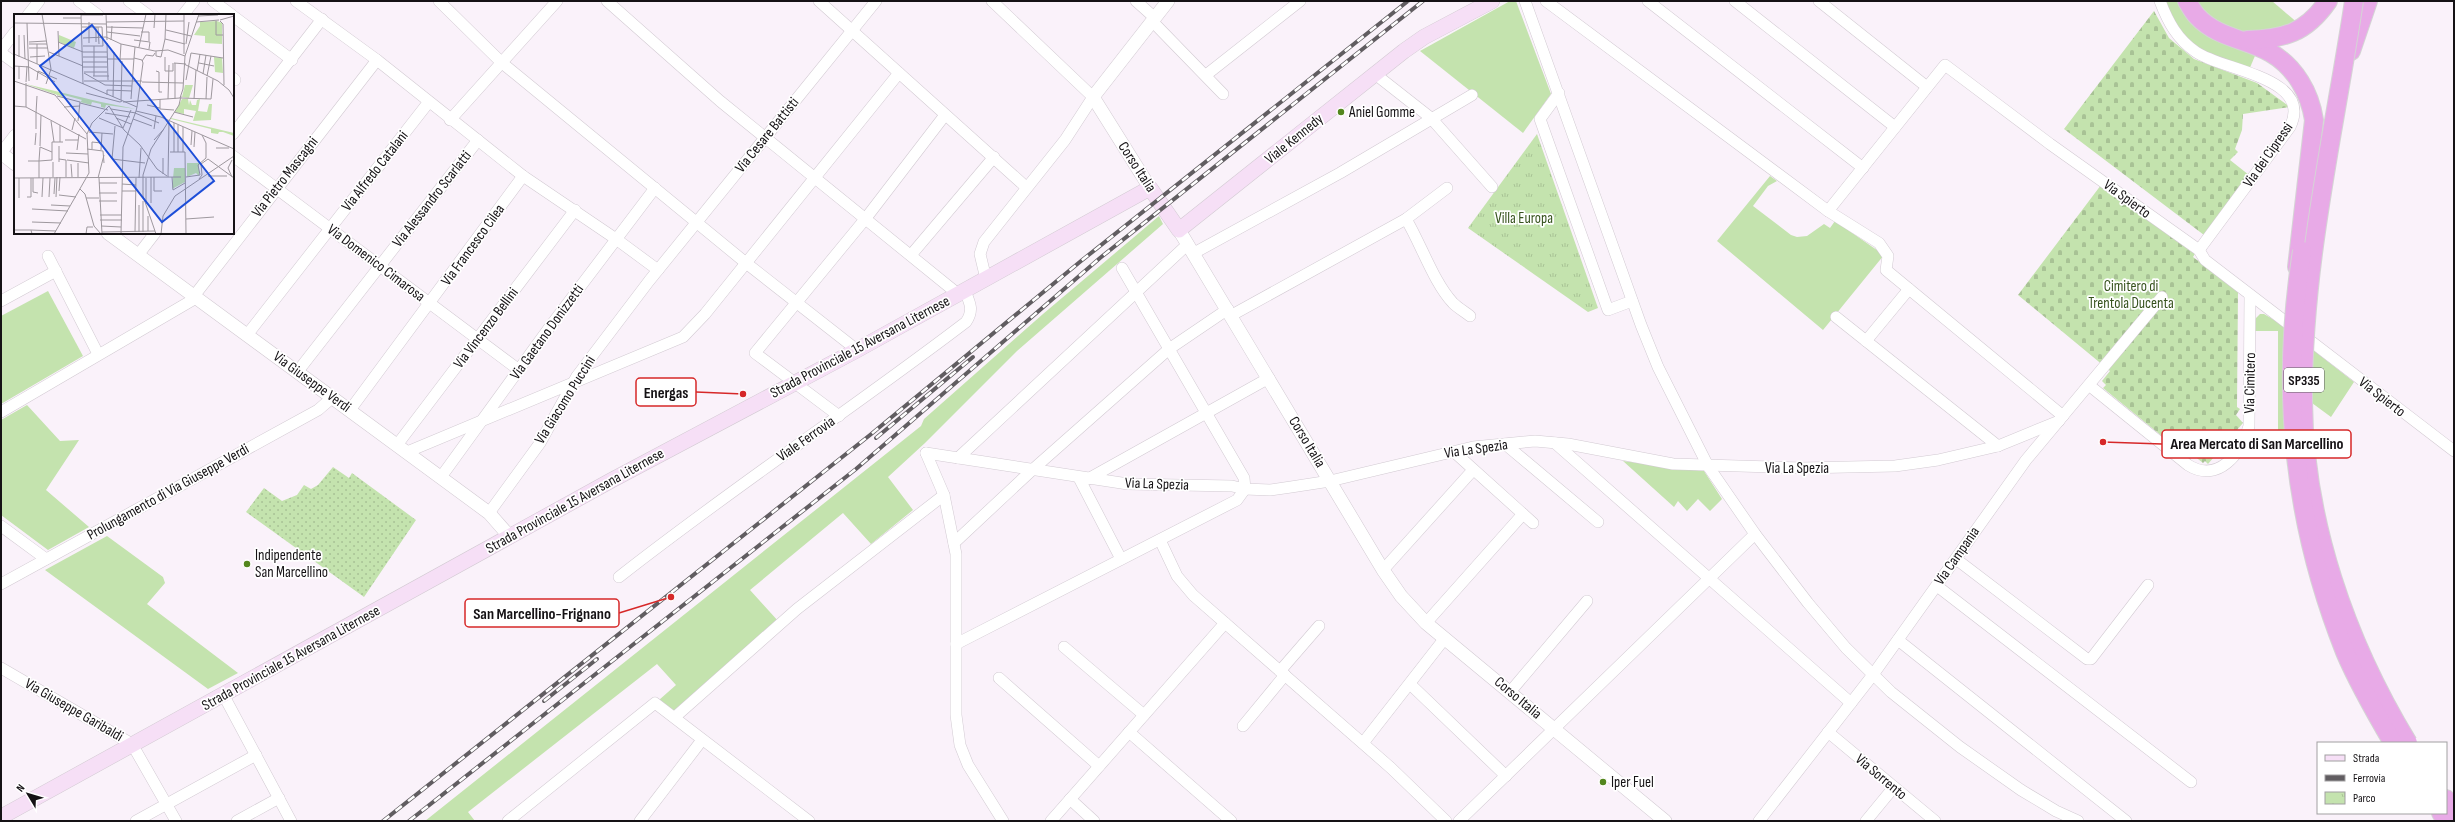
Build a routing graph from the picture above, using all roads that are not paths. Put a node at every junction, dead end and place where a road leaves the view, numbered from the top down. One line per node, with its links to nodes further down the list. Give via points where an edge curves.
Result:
1 (39, 1): 28 (street)
2 (79, 1): 29 (street)
3 (129, 1): 30 (street)
4 (194, 1): 31 (street)
5 (213, 1): 32 (street)
6 (296, 1): 34 (street)
7 (439, 1): 43 (street)
8 (556, 1): 43 (street)
9 (607, 1): 60 (street, via 699,83)
10 (819, 1): 36 (street)
11 (876, 1): 36 (street, Via Cesare Battisti)
12 (992, 1): 52 (street)
13 (1136, 1): 35 (street)
14 (1168, 1): 35 (street)
15 (1300, 1): 46 (street)
16 (1492, 1): 45 (main road, Viale Kennedy, via 1424,37)
17 (1525, 1): 49 (street)
18 (1546, 1): 76 (street)
19 (1648, 1): 66 (street)
20 (1735, 1): 57 (street)
21 (1819, 1): 48 (street)
22 (2160, 1): 86 (street, Via dei Cipressi, via 2178,38 2215,63 2273,81 2290,96 2295,111 2290,127)
23 (2187, 1): 38 (highway, via 2197,16 2216,31 2236,40)
24 (2328, 1): 38 (highway, via 2307,25)
25 (2341, 1): 96 (highway, SP335, bridge)
26 (2354, 1): 47 (highway, SP335, bridge)
27 (2368, 1): 47 (highway, bridge)
28 (29, 14)
29 (97, 14)
30 (147, 14)
31 (185, 14)
32 (231, 14)
33 (234, 16): 40 (street)
34 (322, 19): 40 (street); 41 (street)
35 (1153, 19): 46 (street); 52 (street)
36 (851, 30): 44 (street); 60 (street, Via Cesare Battisti)
37 (14, 33): 39 (street)
38 (2269, 45): 96 (highway, bridge, via 2303,85 2312,106 2314,120 2297,257)
39 (1, 52): 42 (street)
40 (292, 60): 58 (street)
41 (377, 60): 53 (street); 71 (street, Via Pietro Mascagni)
42 (14, 62)
43 (501, 62): 56 (street); 72 (street)
44 (899, 73): 54 (street); 68 (street)
45 (1375, 74): 55 (street); 81 (main road, Viale Kennedy)
46 (1206, 76): 50 (street)
47 (2342, 79): 188 (highway, SP335, bridge, via 2324,176 2304,345 2303,403 2308,460 2315,506 2341,604 2363,659 2389,712)
48 (1927, 87): 57 (street, Via Spierto); 86 (street, Via Spierto, via 1945,65 2050,144)
49 (1559, 93): 104 (street); 104 (street, via 1540,119 1608,310)
50 (1223, 94)
51 (1472, 95): 55 (street)
52 (1093, 97): 69 (street, via 1065,140); 73 (street, Corso Italia)
53 (428, 103): 56 (street); 80 (street, Via Alfredo Catalani)
54 (946, 115): 64 (street); 77 (street)
55 (1431, 118): 70 (street); 85 (street, via 1340,173)
56 (450, 120): 61 (street)
57 (1895, 127): 66 (street, Via Spierto)
58 (234, 133)
59 (14, 136): 62 (street)
60 (766, 136): 68 (street); 79 (street, Via Cesare Battisti)
61 (478, 140): 67 (street); 91 (street, Via Alessandro Scarlatti)
62 (1, 153): 65 (street)
63 (234, 157): 71 (street, Via Domenico Cimarosa)
64 (994, 157): 69 (street); 87 (street)
65 (14, 163)
66 (1863, 168): 76 (street, Via Spierto)
67 (523, 176): 75 (street); 105 (street, Via Francesco Cilea)
68 (816, 177): 77 (street); 90 (street)
69 (1026, 187): 95 (street, via 980,249)
70 (1492, 187)
71 (276, 188): 80 (street, Via Domenico Cimarosa); 101 (street, Via Pietro Mascagni)
72 (655, 188): 79 (street); 84 (street, Via Gaetano Donizzetti)
73 (1150, 188): 81 (main road, Corso Italia); 95 (main road, Strada Provinciale 15 Aversana Liternese)
74 (1447, 188): 78 (street)
75 (575, 210): 84 (street); 111 (street, Via Vincenzo Bellini)
76 (1828, 211): 97 (street, via 1879,243 1888,256 1886,270)
77 (866, 218): 87 (street); 106 (street)
78 (1406, 219): 107 (street); 108 (street, via 1440,285 1453,303)
79 (697, 223): 90 (street); 93 (street, Via Cesare Battisti)
80 (330, 229): 91 (street, Via Domenico Cimarosa); 110 (street, Via Alfredo Catalani)
81 (1179, 230): 85 (street, Corso Italia)
82 (109, 234): 88 (street, Via Giuseppe Verdi)
83 (154, 234): 88 (street)
84 (616, 239): 93 (street); 116 (street, Via Gaetano Donizzetti)
85 (1191, 248): 98 (street); 107 (street, Corso Italia)
86 (2199, 250): 100 (street, Via Spierto, via 2205,260)
87 (911, 254): 99 (street)
88 (138, 255): 101 (street, Via Giuseppe Verdi)
89 (48, 256): 94 (street)
90 (746, 263): 106 (street); 120 (street, via 683,337)
91 (380, 266): 105 (street, Via Domenico Cimarosa); 117 (street, Via Alessandro Scarlatti)
92 (1122, 268): 98 (street)
93 (658, 270): 120 (street, Via Giacomo Puccini)
94 (56, 271): 103 (street); 115 (street)
95 (986, 279): 99 (main road, Strada Provinciale 15 Aversana Liternese)
96 (2296, 288): 187 (highway, SP335, bridge, via 2290,380 2292,432 2310,546 2324,594 2346,653)
97 (1909, 289): 112 (street); 127 (street)
98 (1136, 292): 113 (street); 137 (street)
99 (961, 293): 114 (main road, Strada Provinciale 15 Aversana Liternese); 126 (street, Viale Ferrovia, via 971,305 971,315 966,322)
100 (2250, 295): 121 (street, Via Cimitero, via 2249,426 2246,438 2237,452 2219,469 2203,471 2188,465); 136 (street, Via Spierto)
101 (195, 297): 110 (street, Via Giuseppe Verdi); 115 (street)
102 (2162, 297): 121 (street, Via Campania)
103 (1, 301)
104 (1632, 301): 138 (street, via 1658,367)
105 (430, 303): 111 (street, Via Domenico Cimarosa); 123 (street, Via Francesco Cilea)
106 (796, 303): 114 (street); 119 (street, via 755,353)
107 (1230, 312): 113 (street); 118 (street, Corso Italia)
108 (1470, 316)
109 (1836, 317): 112 (street)
110 (248, 335): 117 (street, Via Giuseppe Verdi)
111 (478, 339): 116 (street, Via Domenico Cimarosa); 134 (street, Via Vincenzo Bellini)
112 (1866, 341): 133 (street)
113 (1169, 349): 125 (street); 140 (street)
114 (857, 350): 119 (main road, Strada Provinciale 15 Aversana Liternese)
115 (98, 354): 124 (street)
116 (519, 370): 128 (street, Via Gaetano Donizzetti)
117 (298, 371): 122 (street, Via Giuseppe Verdi)
118 (1269, 378): 125 (street); 143 (street, Corso Italia)
119 (794, 383): 126 (street); 152 (main road, Strada Provinciale 15 Aversana Liternese)
120 (572, 384): 128 (street); 146 (street, Via Giacomo Puccini, via 540,443)
121 (2090, 386): 127 (street, Via Campania)
122 (333, 397): 123 (street, Via Giuseppe Verdi); 155 (street, Prolungamento di Via Giuseppe Verdi, via 318,410)
123 (350, 410): 134 (street, Via Giuseppe Verdi)
124 (1, 412)
125 (1207, 414): 142 (street); 144 (street, via 1244,478)
126 (839, 416): 159 (street, Viale Ferrovia, via 700,514)
127 (2061, 418): 129 (street, Via La Spezia); 130 (street, Via Campania)
128 (482, 421): 134 (street); 141 (street, Via Gaetano Donizzetti)
129 (2026, 434): 130 (street); 133 (street, Via La Spezia)
130 (2041, 442): 157 (street, Via Campania)
131 (1555, 443): 132 (street, Via La Spezia, via 1535,441); 138 (street, Via La Spezia, via 1673,464); 160 (street)
132 (1505, 444): 135 (street, Via La Spezia); 148 (street)
133 (1998, 446): 138 (street, Via La Spezia, via 1938,460 1895,466)
134 (402, 449): 141 (street, Via Giuseppe Verdi)
135 (1453, 451): 139 (street); 143 (street, Via La Spezia)
136 (2454, 451)
137 (958, 458): 140 (street, Via La Spezia); 145 (street, Via La Spezia, via 926,453)
138 (1708, 466): 151 (street)
139 (1473, 470): 147 (street); 158 (street)
140 (1031, 471): 142 (street, Via La Spezia); 154 (street)
141 (441, 477): 146 (street, Via Giuseppe Verdi)
142 (1084, 478): 144 (street, Via La Spezia, via 1128,484 1232,486); 156 (street)
143 (1330, 481): 144 (street, Via La Spezia, via 1270,490); 158 (street, Corso Italia)
144 (1245, 489): 153 (street, via 1237,500)
145 (944, 495): 154 (street); 181 (street, via 797,609)
146 (490, 513): 152 (street, Via Giuseppe Verdi)
147 (1523, 514): 149 (street); 166 (street)
148 (1598, 522)
149 (1533, 523)
150 (1, 526): 155 (street)
151 (1755, 534): 160 (street); 174 (street, via 1808,603)
152 (510, 537): 178 (main road, Strada Provinciale 15 Aversana Liternese)
153 (1160, 540): 156 (street); 165 (street, via 1177,576 1193,595)
154 (954, 543): 170 (street)
155 (46, 559): 161 (street, Prolungamento di Via Giuseppe Verdi)
156 (1121, 559): 170 (street)
157 (1956, 559): 162 (street, via 2087,659 2091,659); 163 (street, Via Campania)
158 (1383, 570): 166 (street, Corso Italia, via 1401,596)
159 (619, 577)
160 (1708, 579): 179 (street); 183 (street)
161 (1, 584)
162 (2148, 585)
163 (1937, 586): 169 (street, Via Campania); 194 (street)
164 (1587, 601): 177 (street)
165 (1225, 623): 173 (street); 180 (street)
166 (1426, 623): 168 (street, Corso Italia)
167 (1319, 626): 173 (street)
168 (1445, 638): 176 (street); 177 (street, Corso Italia)
169 (1898, 640): 174 (street, Via Campania); 220 (street)
170 (956, 644): 210 (street, via 956,715 960,744 968,765)
171 (1064, 647): 180 (street)
172 (1, 668): 190 (street, Via Giuseppe Garibaldi)
173 (1283, 673): 182 (street); 189 (street)
174 (1872, 676): 179 (street, Via Campania); 219 (street, via 1960,747 2008,781 2056,811)
175 (999, 678): 192 (street)
176 (1410, 684): 189 (street); 193 (street)
177 (1510, 692): 183 (street, Corso Italia)
178 (224, 696): 190 (main road, Strada Provinciale 15 Aversana Liternese); 191 (street)
179 (1851, 703): 185 (street, Via Campania)
180 (1144, 715): 184 (street)
181 (674, 718): 186 (street); 207 (street, via 655,703 650,706)
182 (1243, 726)
183 (1555, 728): 193 (street); 215 (street, Corso Italia)
184 (1129, 732): 192 (street); 202 (street)
185 (1828, 732): 195 (street, Via Sorrento); 216 (street, Via Campania)
186 (702, 740): 208 (street); 209 (street)
187 (2392, 742)
188 (2407, 742)
189 (1363, 743): 213 (street)
190 (132, 744): 199 (street, Via Giuseppe Garibaldi); 201 (main road, Strada Provinciale 15 Aversana Liternese)
191 (256, 755): 196 (street); 199 (street)
192 (1099, 766): 197 (street)
193 (1506, 776): 214 (street)
194 (2191, 782)
195 (1894, 787): 217 (street); 218 (street, Via Sorrento)
196 (279, 798): 205 (street); 206 (street)
197 (1070, 799): 211 (street); 212 (street)
198 (2447, 800): 200 (highway)
199 (167, 804): 203 (street); 204 (street, Via Giuseppe Garibaldi)
200 (2454, 809)
201 (1, 817)
202 (1224, 819)
203 (136, 821)
204 (176, 821)
205 (237, 821)
206 (291, 821)
207 (508, 821)
208 (640, 821)
209 (809, 821)
210 (1003, 821)
211 (1051, 821)
212 (1094, 821)
213 (1446, 821)
214 (1459, 821)
215 (1665, 821)
216 (1760, 821)
217 (1866, 821)
218 (1935, 821)
219 (2078, 821)
220 (2126, 821)

